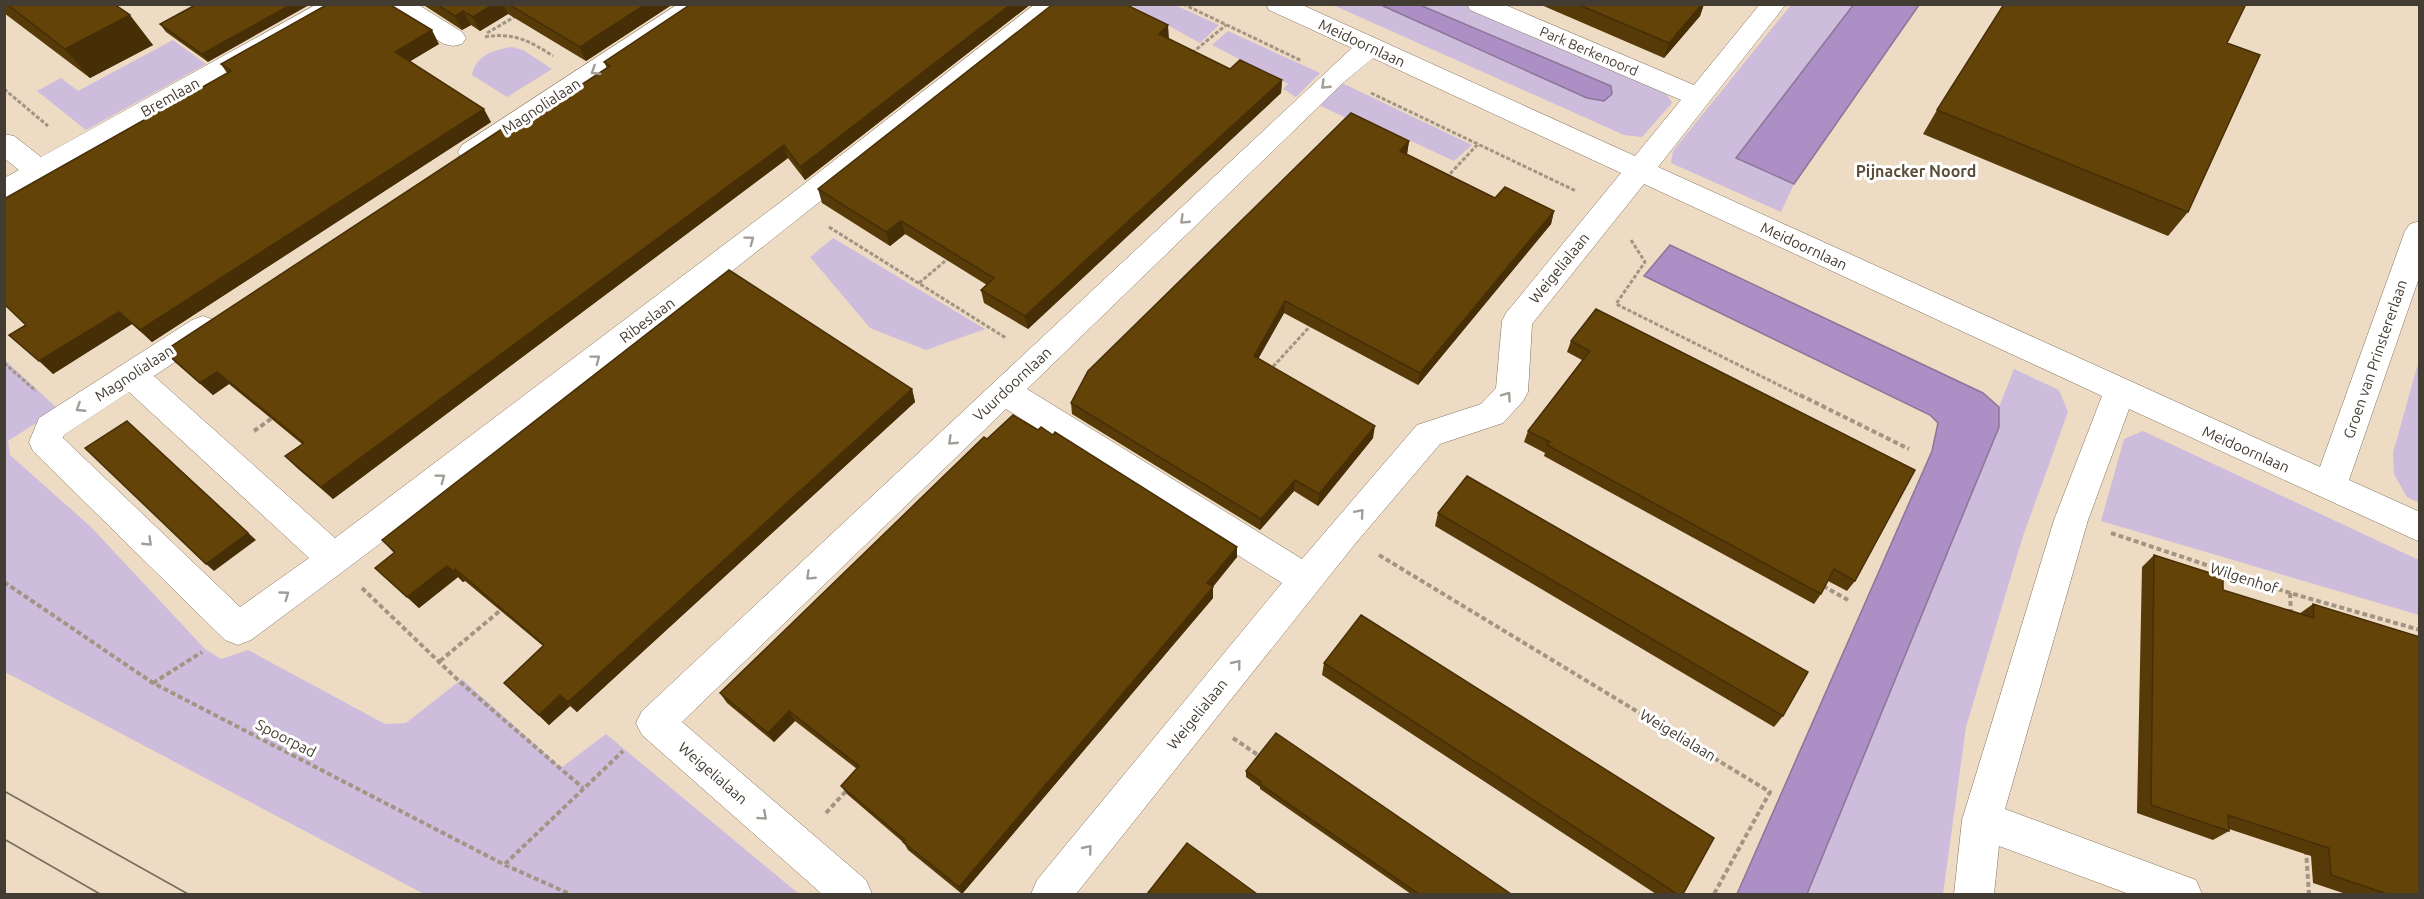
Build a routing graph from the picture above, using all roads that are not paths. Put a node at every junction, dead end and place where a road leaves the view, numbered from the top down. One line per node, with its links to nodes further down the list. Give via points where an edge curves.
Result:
1 (337, 4): 14 (street, Bremlaan)
2 (398, 4): 8 (street)
3 (696, 4): 12 (street, Magnolialaan, one-way to 12)
4 (1052, 4): 23 (street, Ribeslaan, one-way to 4)
5 (1278, 4): 9 (street, Meidoornlaan)
6 (1479, 4): 10 (street, Park Berkenoord)
7 (1774, 4): 10 (street)
8 (453, 38)
9 (1369, 47): 13 (street, Meidoornlaan); 19 (street, Vuurdoornlaan, one-way to 19)
10 (1698, 97): 13 (street)
11 (4, 143): 14 (street)
12 (447, 168)
13 (1639, 170): 20 (street, Meidoornlaan); 24 (street, Weigelialaan, one-way to 13, via 1429,434 1492,414 1512,392 1517,321)
14 (40, 171): 15 (street, Bremlaan)
15 (4, 191)
16 (2420, 231): 21 (street, Groen van Prinstererlaan)
17 (230, 310): 18 (street, Magnolialaan)
18 (131, 375): 23 (street); 25 (street, Magnolialaan, one-way to 25, via 51,427 45,442)
19 (1004, 391): 24 (street); 26 (street, Vuurdoornlaan, one-way to 26)
20 (2120, 391): 21 (street, Meidoornlaan); 27 (street, via 2071,520)
21 (2330, 487): 22 (street, Meidoornlaan)
22 (2420, 528)
23 (334, 560): 25 (street, Ribeslaan, one-way to 23)
24 (1305, 579): 29 (street, Weigelialaan, one-way to 24)
25 (238, 629)
26 (655, 723): 28 (street, Weigelialaan, one-way to 28)
27 (1982, 820): 30 (street); 31 (street)
28 (852, 894)
29 (1051, 894)
30 (1974, 894)
31 (2182, 894)

